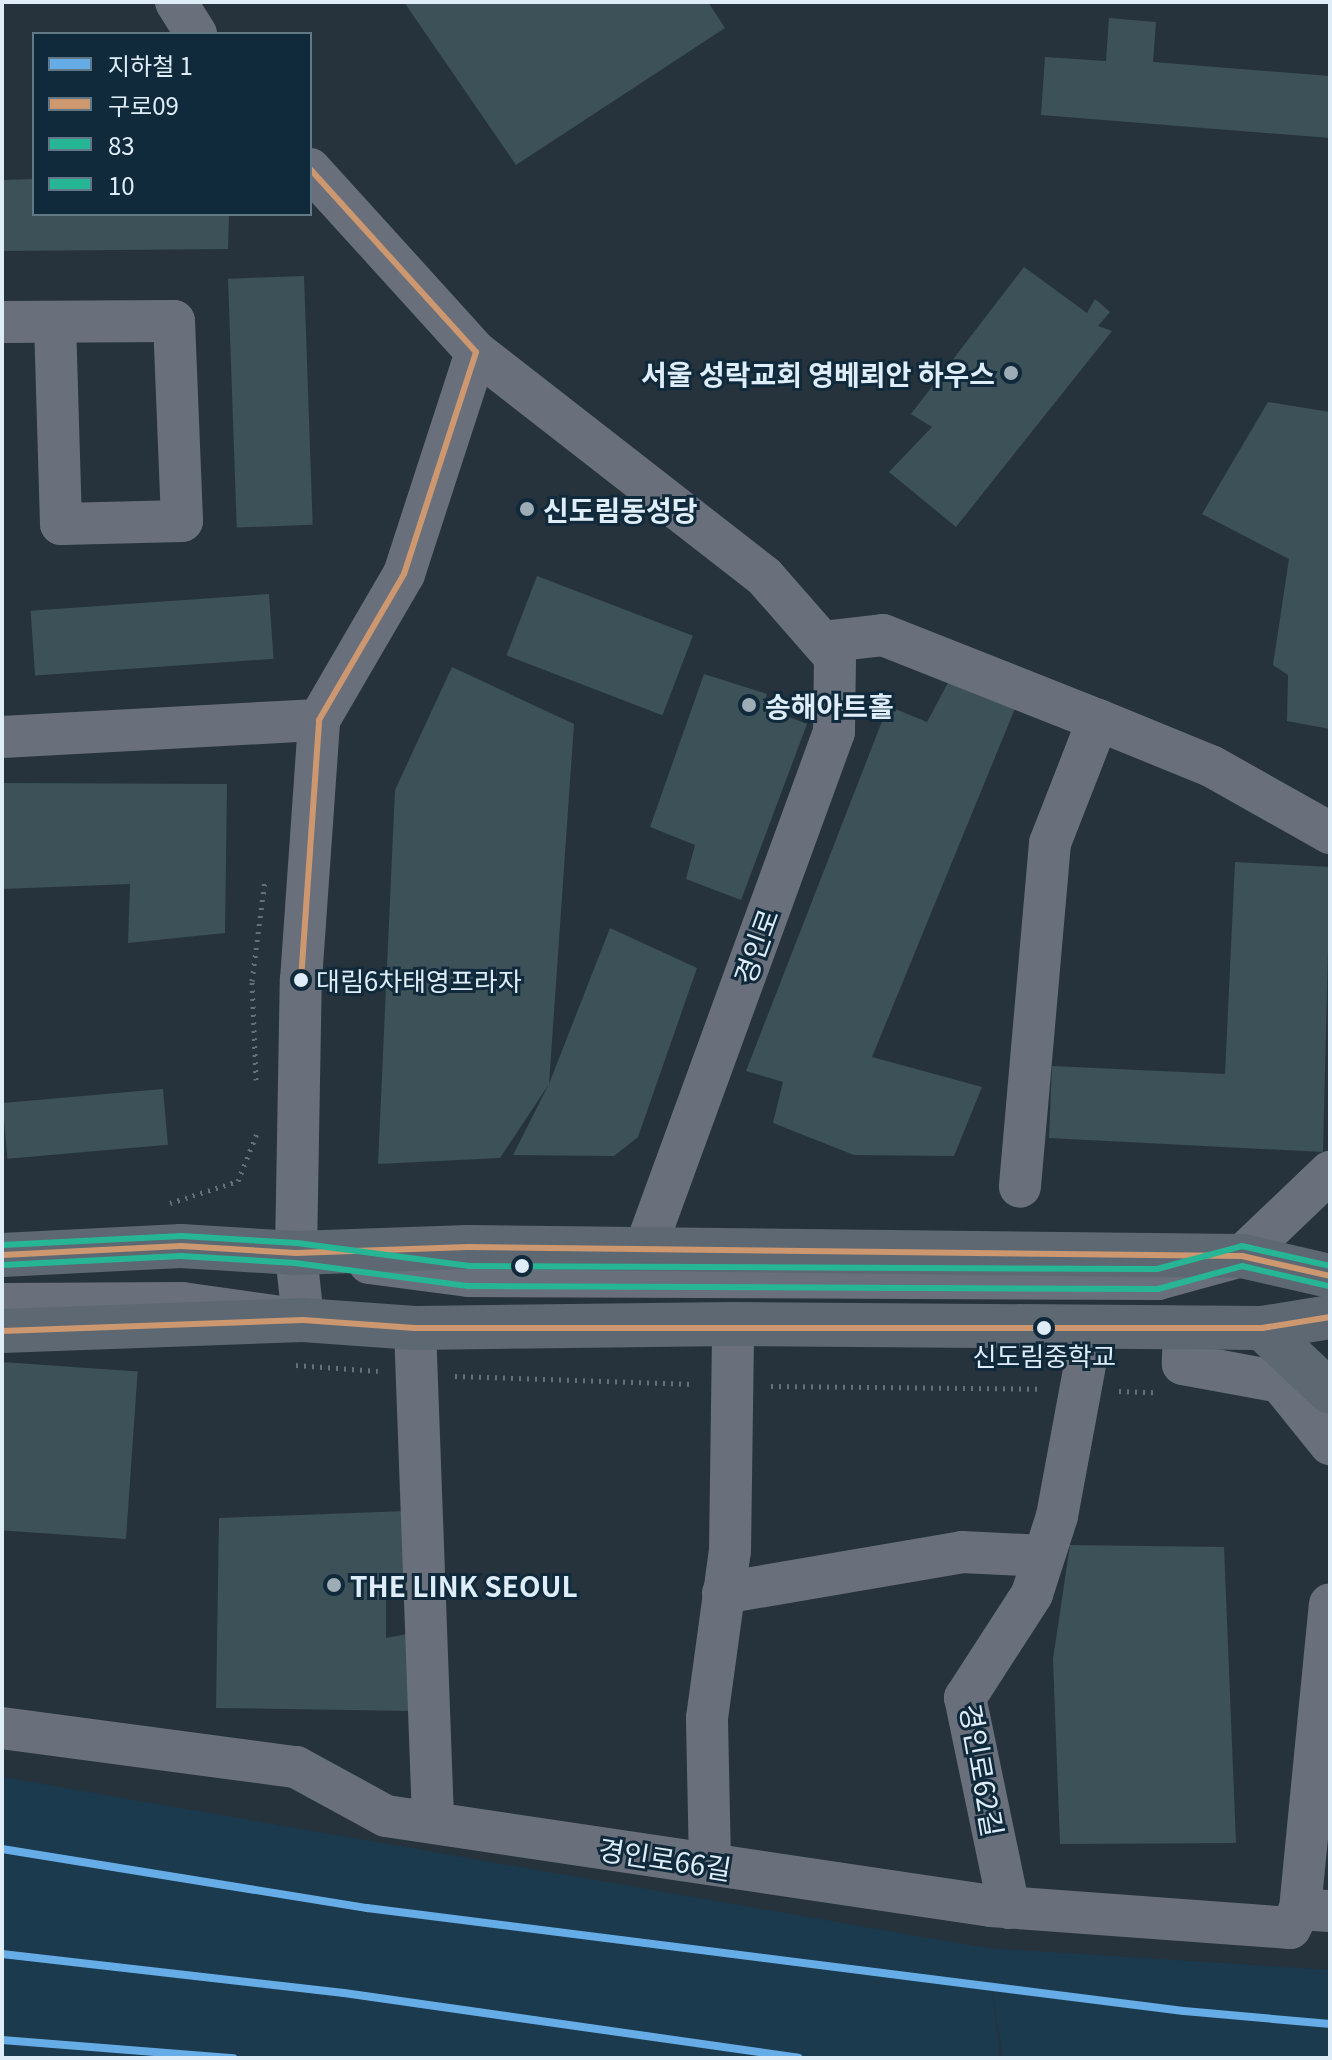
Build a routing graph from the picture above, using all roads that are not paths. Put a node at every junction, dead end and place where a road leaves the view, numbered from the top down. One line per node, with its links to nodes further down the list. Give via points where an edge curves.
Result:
1 (176, 2): 2 (street)
2 (195, 32)
3 (312, 171): 6 (street, 경인로)
4 (2, 322): 5 (street)
5 (55, 322): 5 (street, via 174,321 182,521 61,524)
6 (476, 352): 7 (street, 경인로, via 764,576); 8 (street, via 404,574)
7 (822, 642): 9 (street, via 883,635); 14 (street, 경인로, via 835,657 834,732)
8 (319, 720): 10 (street); 15 (street, via 301,980)
9 (1098, 720): 11 (street, via 1211,766); 13 (street, via 1050,843)
10 (2, 737)
11 (1330, 833)
12 (1330, 1172): 17 (street)
13 (1020, 1187)
14 (645, 1249): 15 (main road, via 468,1247); 17 (main road)
15 (296, 1253): 16 (main road, via 181,1246); 17 (street, via 468,1276 1158,1279); 21 (street)
16 (2, 1255)
17 (1242, 1256): 18 (main road)
18 (1330, 1276)
19 (2, 1304): 21 (street, via 182,1303)
20 (1330, 1317): 26 (main road)
21 (303, 1320): 24 (main road); 27 (main road)
22 (733, 1324): 23 (main road); 24 (main road); 31 (street, via 730,1551)
23 (1092, 1327): 25 (main road); 30 (street, 경인로62길)
24 (415, 1328): 34 (street)
25 (1184, 1328): 26 (main road); 29 (street, via 1183,1364 1280,1382)
26 (1262, 1328): 28 (main road)
27 (2, 1331)
28 (1330, 1392)
29 (1330, 1444)
30 (1044, 1556): 31 (street, via 962,1552); 36 (street, 경인로62길, via 1032,1594 965,1698)
31 (723, 1593): 35 (street, via 707,1718)
32 (1330, 1604): 37 (street)
33 (2, 1728): 34 (street, 경인로66길, via 296,1767 386,1816)
34 (433, 1823): 35 (street, 경인로66길)
35 (710, 1864): 36 (street, 경인로66길)
36 (1009, 1908): 37 (street, 경인로66길, via 1290,1928)
37 (1315, 1910)

